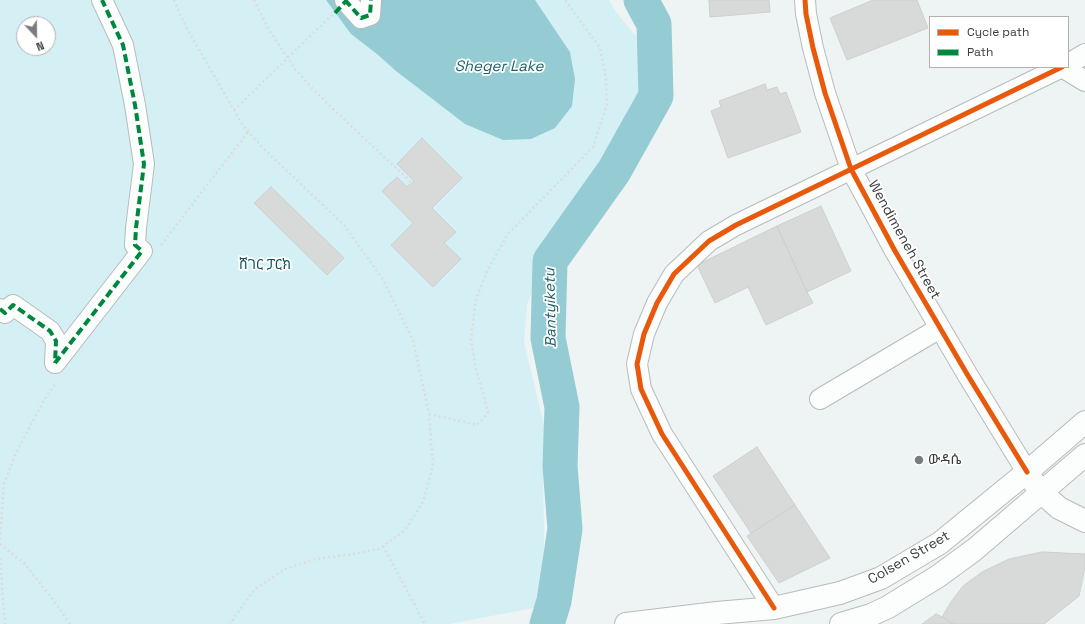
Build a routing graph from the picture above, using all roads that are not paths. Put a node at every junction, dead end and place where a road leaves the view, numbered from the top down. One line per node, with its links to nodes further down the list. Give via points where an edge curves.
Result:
1 (102, 0): 11 (street, via 123,45 135,105 144,164 135,245 142,251 55,364 56,341 50,332 13,305 5,312)
2 (371, 0): 4 (street, via 370,15 361,18)
3 (805, 0): 10 (street, Wendimeneh Street, via 813,48 825,93)
4 (340, 6)
5 (1085, 54): 6 (street)
6 (1069, 63)
7 (1060, 68): 10 (street)
8 (1064, 68): 9 (street)
9 (1085, 81)
10 (851, 169): 12 (street, Wendimeneh Street); 19 (street, via 709,240 674,274 660,297 644,334 636,364 641,389 662,434)
11 (0, 309)
12 (940, 328): 13 (street); 16 (street, Wendimeneh Street)
13 (820, 399)
14 (1085, 422): 16 (main road, Colsen Street)
15 (1085, 455): 17 (main road)
16 (1027, 472): 17 (main road); 19 (main road, Colsen Street, via 940,543 880,578 840,593)
17 (1041, 492): 18 (main road, via 1059,508); 20 (main road, via 974,550)
18 (1085, 521)
19 (774, 608): 21 (main road, Colsen Street)
20 (884, 616): 22 (main road, via 871,615)
21 (626, 624)
22 (841, 624)

